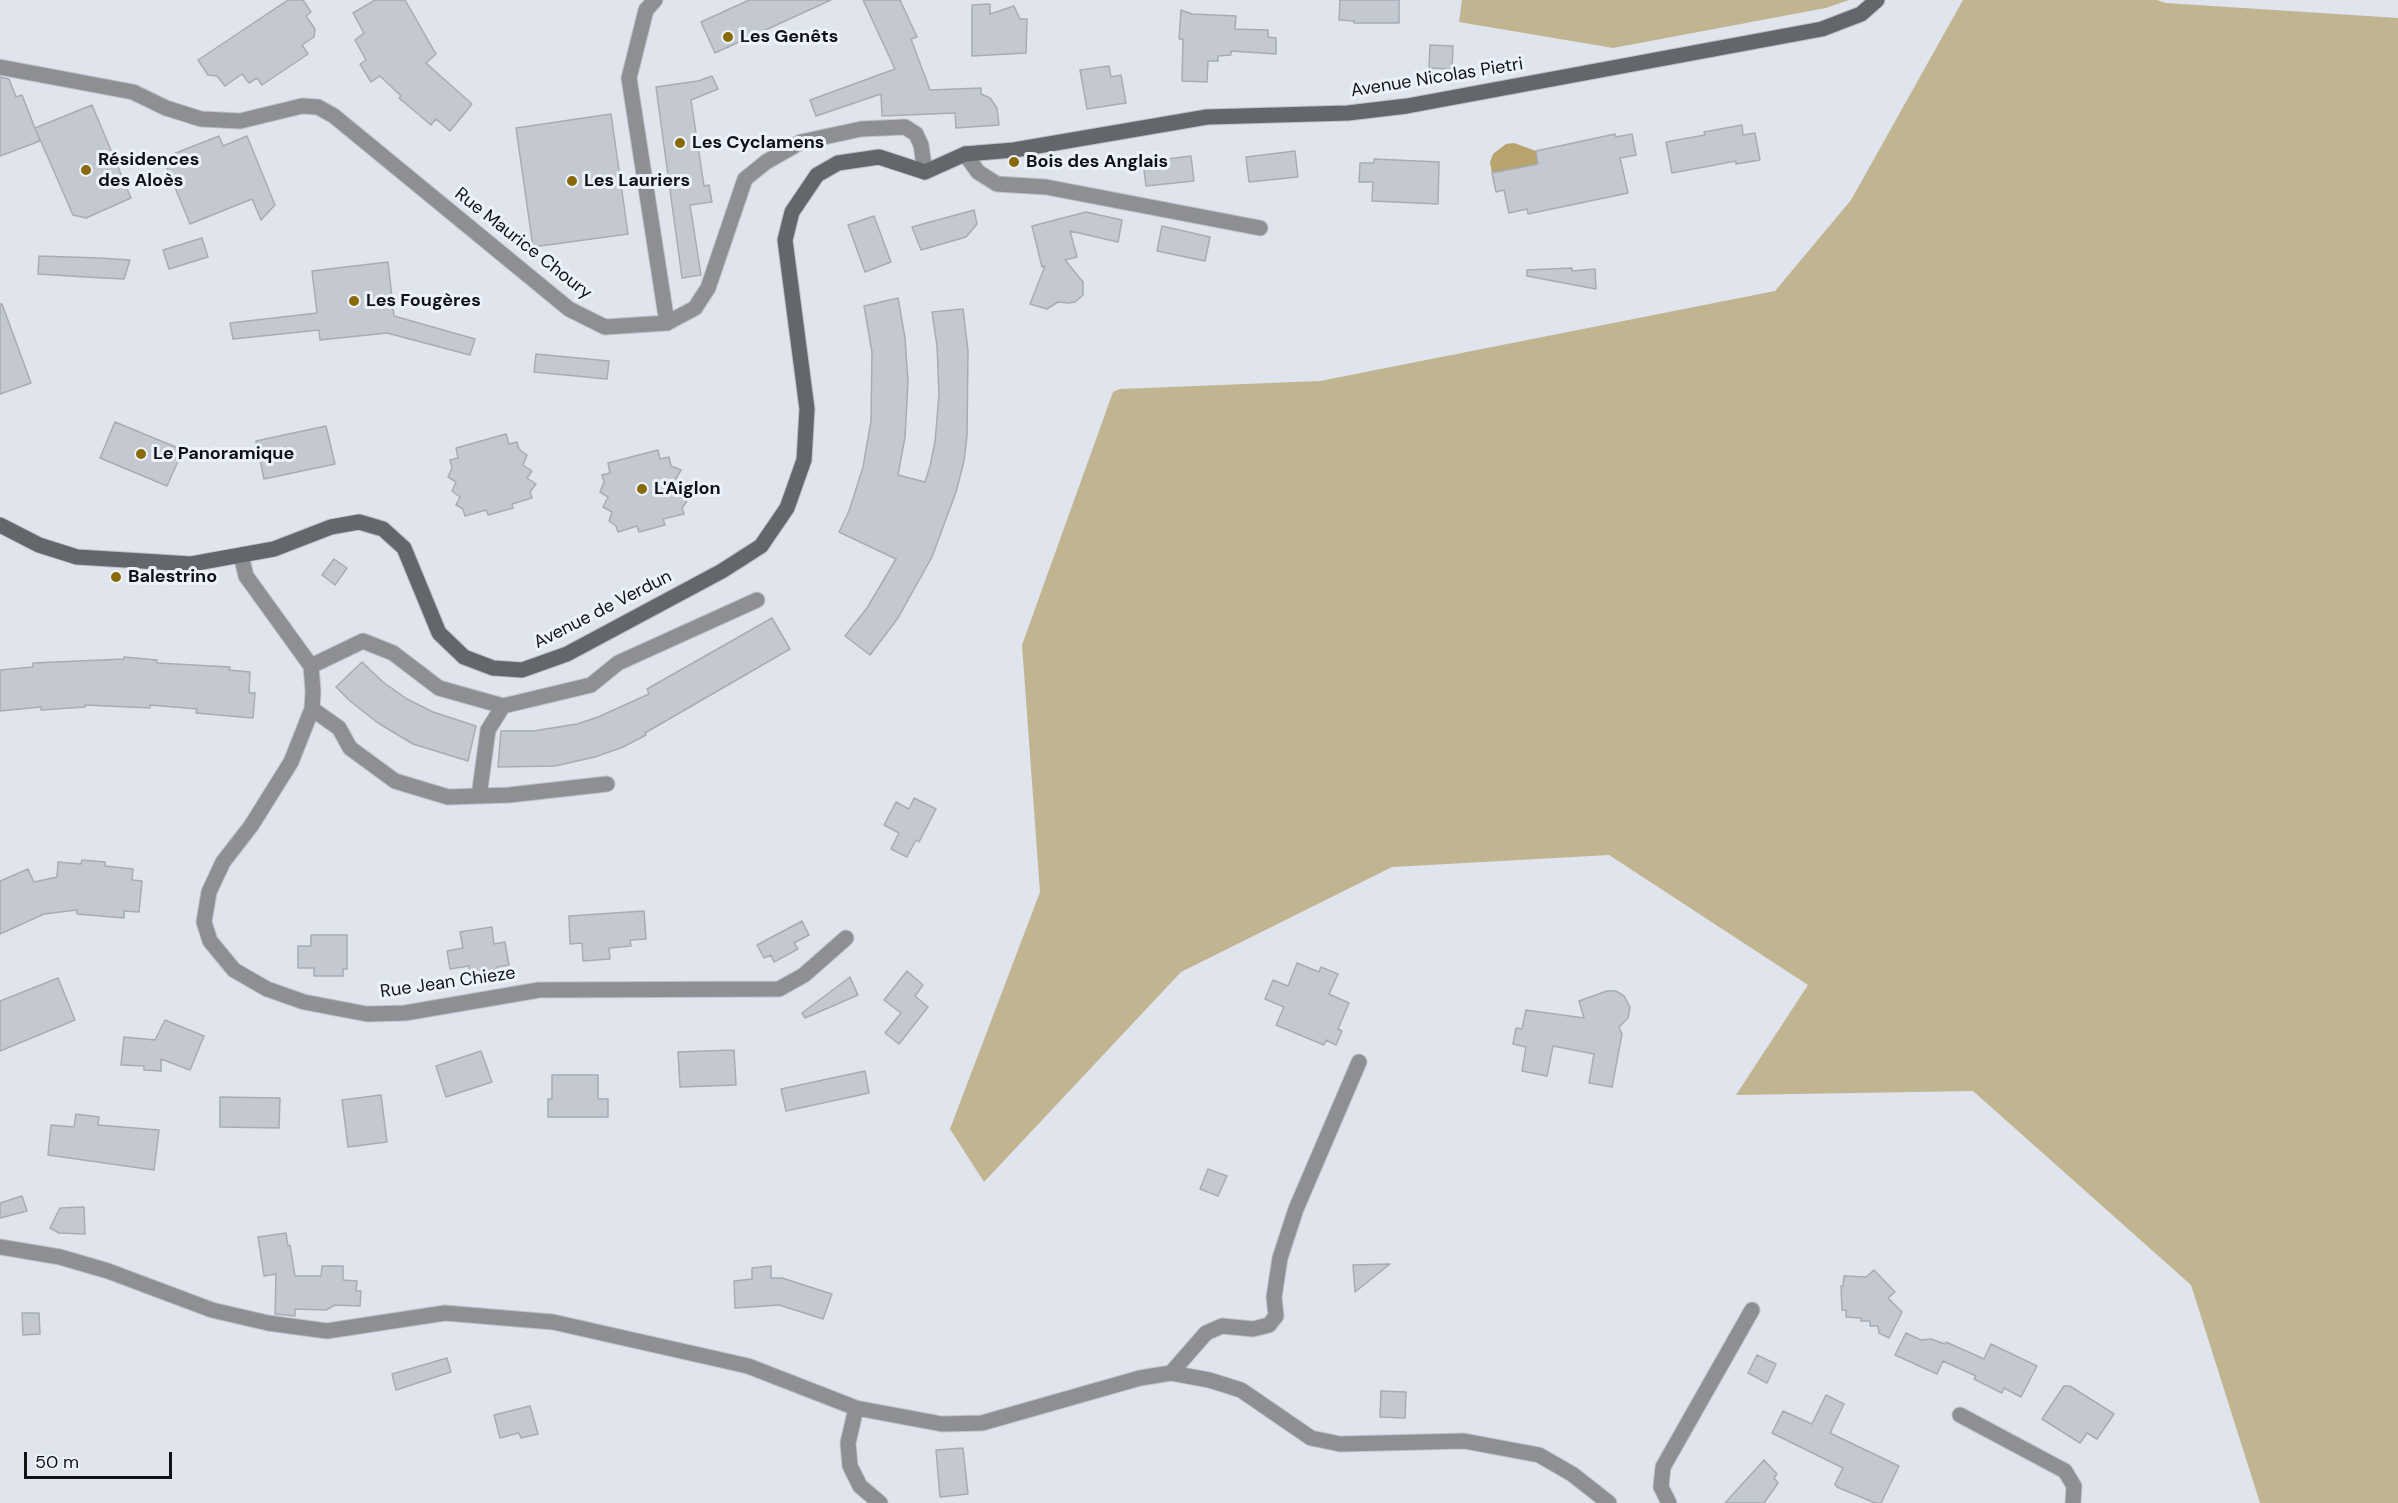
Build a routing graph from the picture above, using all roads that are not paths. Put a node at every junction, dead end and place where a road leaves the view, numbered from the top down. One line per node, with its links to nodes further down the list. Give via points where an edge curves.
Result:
1 (1877, 0): 4 (main road, Avenue Nicolas Pietri, via 1861,14 1821,28 1407,106 1348,113 1207,117 1014,150)
2 (651, 5): 7 (street, via 629,78)
3 (0, 67): 7 (street, Rue Maurice Choury, via 133,92 201,119 240,121 302,106 318,107 334,116 569,309 605,327)
4 (965, 154): 5 (main road, Avenue Nicolas Pietri); 6 (street, via 978,172 997,184 1046,187)
5 (925, 172): 7 (street, Rue Maurice Choury, via 921,145 916,134 905,128 861,129 801,142 766,162 745,179 708,288 695,308); 9 (main road, Avenue de Verdun, via 879,157 838,163 817,176 792,212 785,240 807,408 804,460 787,508 760,546 722,571 567,654 522,670 493,668 464,657 439,633 404,548 383,529 358,522 331,527 274,549)
6 (1260, 228)
7 (667, 323)
8 (0, 525): 9 (main road, Avenue de Verdun, via 39,545 77,557 191,564)
9 (241, 555): 11 (street, via 246,576)
10 (757, 600): 12 (street, via 618,663 591,685)
11 (311, 666): 12 (street, via 363,641 393,653 439,688); 13 (street, Rue Jean Chieze)
12 (504, 706): 15 (street, via 488,730)
13 (312, 709): 15 (street, via 339,728 350,748 395,781 448,797); 16 (street, Rue Jean Chieze, via 291,762 223,862 209,892 204,922 210,941 234,970 267,989 304,1002 367,1014 405,1013 539,990 779,989 804,975)
14 (607, 784): 15 (street)
15 (479, 796)
16 (846, 938)
17 (1359, 1062): 20 (street, via 1296,1209 1280,1258 1274,1297 1276,1316 1269,1325 1253,1329 1222,1326 1206,1333)
18 (0, 1247): 21 (street, via 108,1270 212,1310 280,1324 327,1330 445,1313 553,1322 748,1366)
19 (1752, 1310): 25 (street, via 1663,1467 1661,1487)
20 (1171, 1373): 21 (street, via 1140,1378 982,1423 942,1424); 24 (street, via 1241,1390 1311,1438 1340,1444 1464,1441 1539,1455)
21 (856, 1408): 23 (street, via 848,1443 850,1466 860,1486)
22 (1960, 1415): 26 (street, via 2065,1470 2074,1486)
23 (880, 1503)
24 (1609, 1503)
25 (1669, 1503)
26 (2073, 1503)

